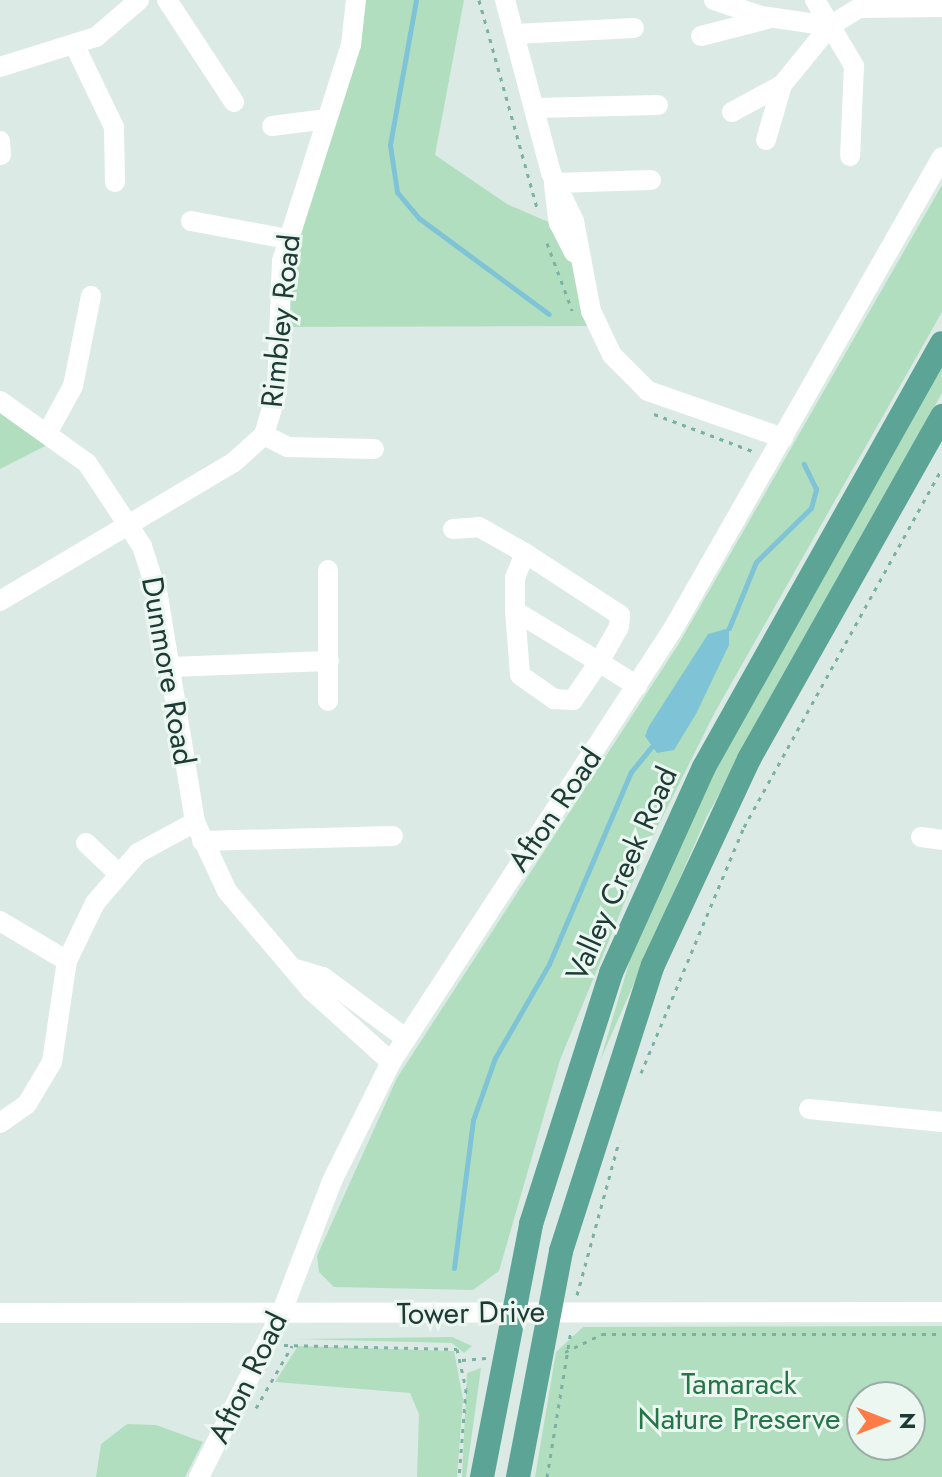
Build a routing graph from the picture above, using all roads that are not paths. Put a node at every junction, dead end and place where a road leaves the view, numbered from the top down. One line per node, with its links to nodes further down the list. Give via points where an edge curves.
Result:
1 (139, 0): 14 (street)
2 (167, 0): 17 (street)
3 (356, 0): 21 (street, Rimbley Road, via 351,45)
4 (505, 0): 12 (street)
5 (714, 0): 9 (street)
6 (815, 0): 10 (street)
7 (864, 3): 8 (street); 10 (street)
8 (932, 4)
9 (777, 18): 10 (street); 13 (street)
10 (830, 26): 16 (street); 24 (street, via 854,66)
11 (634, 28): 12 (street)
12 (515, 34): 19 (street)
13 (701, 36)
14 (75, 46): 15 (street); 27 (street, via 114,127)
15 (0, 67)
16 (782, 85): 20 (street); 23 (street)
17 (234, 102)
18 (658, 105): 19 (street)
19 (535, 108): 28 (street)
20 (732, 112)
21 (327, 119): 22 (street); 30 (street, Rimbley Road)
22 (272, 126)
23 (766, 140)
24 (850, 156)
25 (942, 157): 37 (street, Afton Road)
26 (651, 180): 28 (street)
27 (115, 182)
28 (554, 183): 37 (street, via 570,209 596,326 628,374 675,403)
29 (191, 221): 30 (street)
30 (287, 239): 36 (street, Rimbley Road, via 277,391)
31 (91, 296): 35 (street, via 73,386)
32 (942, 343): 67 (main road, Valley Creek Road, via 729,720 655,868 569,1092)
33 (0, 401): 35 (street, Dunmore Road)
34 (942, 416): 64 (main road, via 760,737 682,895 606,1094)
35 (49, 430): 39 (street, Dunmore Road, via 87,463)
36 (264, 435): 38 (street, via 288,447); 39 (street, Rimbley Road, via 234,462)
37 (783, 438): 48 (street, Afton Road)
38 (374, 449)
39 (129, 521): 43 (street, Rimbley Road); 47 (street, Dunmore Road, via 151,567)
40 (453, 529): 41 (street, via 479,527)
41 (525, 553): 44 (street, via 515,578); 46 (street, via 620,615)
42 (328, 570): 45 (street)
43 (0, 601)
44 (515, 611): 46 (street); 46 (street, via 515,666 554,699 573,700)
45 (329, 661): 47 (street); 49 (street)
46 (599, 662): 48 (street)
47 (170, 667): 50 (street, Dunmore Road)
48 (637, 686): 59 (street, Afton Road)
49 (328, 701)
50 (198, 831): 51 (street); 55 (street, via 155,840); 58 (street, Dunmore Road, via 245,918)
51 (393, 836)
52 (921, 837): 53 (street)
53 (942, 840)
54 (86, 843): 55 (street)
55 (118, 873): 57 (street, via 83,922)
56 (0, 921): 57 (street)
57 (67, 961): 63 (street, via 52,1062 27,1104)
58 (296, 969): 59 (street, Dunmore Road, via 323,977); 60 (street, Dunmore Road)
59 (405, 1038): 60 (street, Afton Road)
60 (391, 1062): 68 (street, Afton Road, via 337,1169)
61 (809, 1109): 62 (street)
62 (942, 1122)
63 (0, 1123)
64 (547, 1312): 65 (street, Tower Drive); 67 (street, Tower Drive); 71 (main road)
65 (942, 1312)
66 (0, 1313): 68 (street, Tower Drive)
67 (510, 1313): 68 (street, Tower Drive); 70 (main road, Valley Creek Road)
68 (281, 1314): 69 (street, Afton Road)
69 (199, 1477)
70 (482, 1477)
71 (518, 1477)

